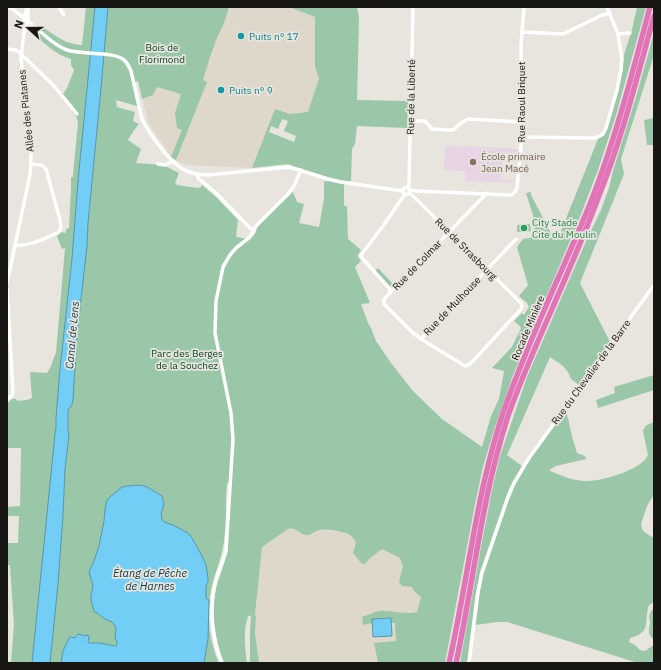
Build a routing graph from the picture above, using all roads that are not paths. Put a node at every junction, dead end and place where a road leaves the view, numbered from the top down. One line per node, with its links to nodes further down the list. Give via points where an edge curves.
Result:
1 (10, 7): 11 (street)
2 (28, 7): 11 (street, Allée des Platanes); 12 (street)
3 (60, 7): 9 (street)
4 (413, 7): 20 (street, Rue de la Liberté)
5 (524, 7): 14 (street, Rue Raoul Briquet)
6 (607, 7): 8 (street)
7 (650, 7): 43 (highway, Rocade Minière, via 602,170 520,369 490,453)
8 (610, 13): 14 (street, via 563,34); 16 (street)
9 (64, 15)
10 (654, 16): 44 (highway, Rocade Minière, via 613,158 585,232 509,413 490,479)
11 (24, 18): 12 (street); 13 (street, Allée des Platanes)
12 (29, 22): 13 (street, Allée des Platanes); 23 (street, via 61,48 120,57 125,61 131,70 142,119 152,136)
13 (24, 32): 18 (street, Allée des Platanes)
14 (522, 32): 21 (street, Rue Raoul Briquet)
15 (630, 33): 16 (street)
16 (618, 34): 22 (street, via 622,68 603,134 597,138)
17 (7, 49): 18 (street, via 16,50)
18 (21, 54): 19 (street, via 53,84); 24 (street, Allée des Platanes)
19 (77, 114)
20 (410, 121): 21 (street, via 425,121 432,129 447,130 453,130 468,119); 28 (street, Rue de la Liberté)
21 (522, 122): 22 (street, Rue Raoul Briquet)
22 (522, 137): 29 (street, Rue Raoul Briquet, via 515,192 511,195)
23 (173, 161): 25 (street, via 165,165); 27 (street, via 186,171)
24 (31, 164): 33 (street, Allée des Platanes); 33 (street, via 46,168 61,226 59,232 31,244)
25 (158, 164)
26 (301, 170): 27 (street, via 286,166); 28 (street, via 342,182); 30 (street, via 288,194)
27 (197, 175): 30 (street)
28 (407, 192): 29 (street, Rue Raoul Briquet); 31 (street, Rue de Strasbourg); 38 (street, Rue Raoul Briquet, via 361,255 389,288)
29 (487, 194): 31 (street, Rue de Colmar)
30 (253, 230): 42 (street, via 250,237 236,248 226,261 216,301 215,332 231,413 233,439 226,551 213,599 213,631)
31 (448, 232): 34 (street, Rue de Strasbourg); 38 (street, Rue de Colmar)
32 (516, 239): 34 (street, Rue de Mulhouse)
33 (15, 245): 35 (street, Allée des Platanes)
34 (487, 270): 40 (street, Rue de Mulhouse); 40 (street, Rue de Strasbourg, via 522,306 472,362 466,366)
35 (7, 283)
36 (654, 285): 45 (street, Rue du Chevalier de la Barre, via 529,458 514,483 482,573)
37 (7, 289): 39 (street)
38 (390, 293): 40 (street, Rue de Colmar, via 384,299 384,304)
39 (8, 320): 41 (street, via 12,395)
40 (421, 339)
41 (7, 401)
42 (222, 663)
43 (449, 663)
44 (456, 663)
45 (469, 663)

